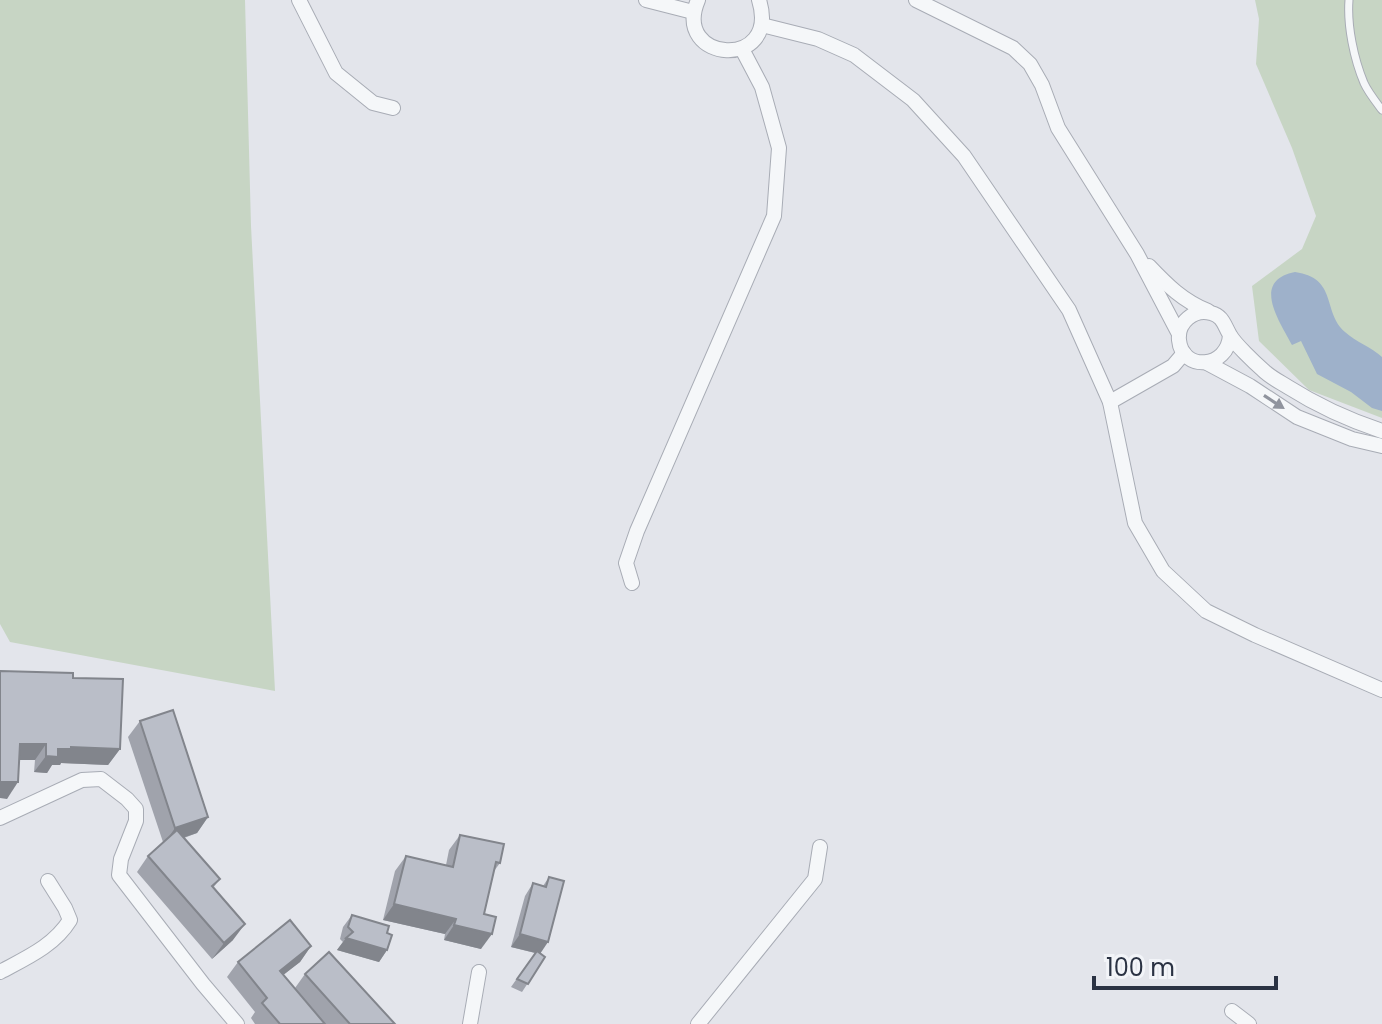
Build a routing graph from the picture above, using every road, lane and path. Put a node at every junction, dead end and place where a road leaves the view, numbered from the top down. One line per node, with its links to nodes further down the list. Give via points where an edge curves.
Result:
1 (299, 0): 9 (street, via 336,73 373,103)
2 (646, 0): 6 (street)
3 (759, 0): 7 (street)
4 (916, 0): 11 (street, via 1013,48 1030,64 1058,128)
5 (1349, 0): 10 (lane, via 1350,34 1365,84)
6 (696, 6): 8 (street, via 695,30 706,44 717,50)
7 (762, 25): 8 (street); 17 (street, via 818,39 854,55 913,100 964,156 1069,310)
8 (742, 49): 20 (street, via 762,87 779,148 774,216 637,531 626,563)
9 (393, 108)
10 (1382, 110)
11 (1137, 254): 12 (street, via 1173,291); 13 (street)
12 (1212, 313): 13 (street, via 1191,316); 14 (street, via 1224,321)
13 (1179, 334): 15 (street)
14 (1230, 335): 16 (street, via 1224,353); 18 (street, via 1265,372 1317,405)
15 (1184, 353): 16 (street); 17 (street, via 1173,366)
16 (1207, 363): 19 (street, one-way to 19, via 1297,417)
17 (1110, 402): 21 (street, via 1135,523 1163,571 1206,611)
18 (1382, 431)
19 (1382, 446)
20 (632, 583)
21 (1382, 690)
22 (0, 818): 28 (street, via 82,780 101,779 127,799 136,809 136,821 119,875)
23 (820, 847): 30 (street, via 815,879)
24 (48, 881): 25 (street, via 70,920 42,949)
25 (0, 972)
26 (479, 972): 29 (street)
27 (1232, 1011): 31 (street)
28 (237, 1024)
29 (470, 1024)
30 (698, 1024)
31 (1249, 1024)

